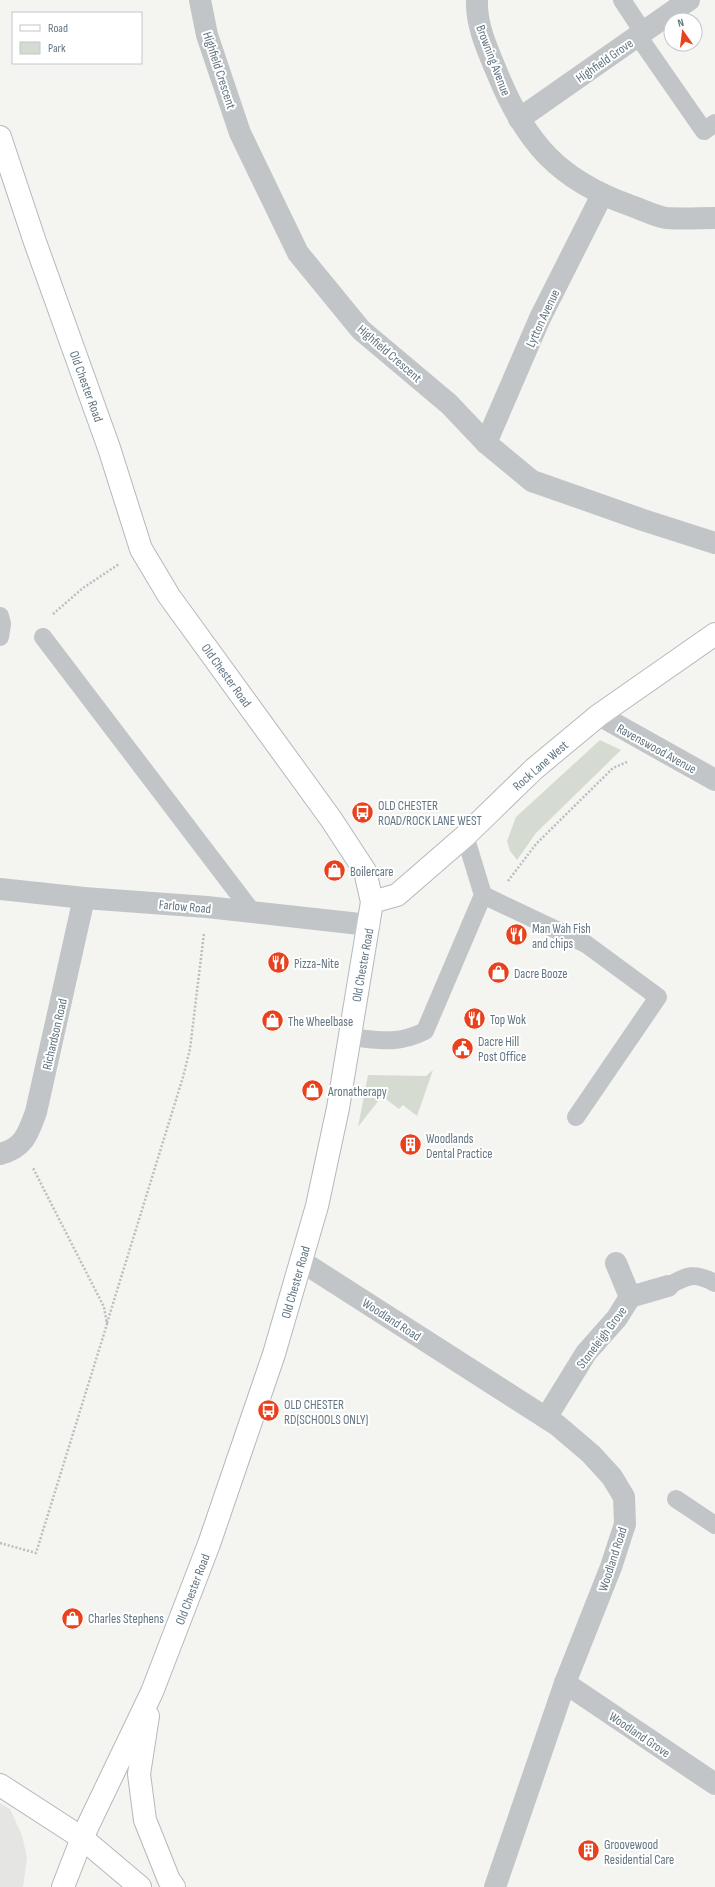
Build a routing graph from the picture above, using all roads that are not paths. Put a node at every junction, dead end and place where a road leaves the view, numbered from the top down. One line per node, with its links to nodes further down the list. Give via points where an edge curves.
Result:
1 (200, 0): 11 (street, Highfield Crescent, via 207,35 240,133 298,253 361,330 449,404)
2 (477, 0): 6 (street, Browning Avenue, via 476,14 486,49)
3 (622, 0): 5 (lane)
4 (689, 0): 5 (street, Highfield Grove)
5 (640, 34): 6 (street, Highfield Grove); 7 (lane, via 704,131)
6 (519, 119): 9 (street, Browning Avenue, via 528,135 550,160)
7 (715, 123)
8 (0, 137): 23 (main road, Old Chester Road, via 109,448 141,549 169,596 304,781 365,871)
9 (602, 195): 10 (street, Browning Avenue, via 666,218); 11 (street, Lytton Avenue, via 540,318)
10 (715, 218)
11 (486, 443): 12 (street, Highfield Crescent, via 532,481)
12 (715, 543)
13 (0, 616): 15 (lane)
14 (715, 634): 17 (main road, Rock Lane West)
15 (0, 637)
16 (43, 637): 24 (lane)
17 (599, 715): 18 (street, Ravenswood Avenue); 19 (main road, Rock Lane West, via 534,768)
18 (715, 780)
19 (465, 836): 22 (lane); 23 (main road, Rock Lane West, via 397,895)
20 (0, 889): 21 (street, Farlow Road)
21 (84, 898): 24 (street, Farlow Road); 28 (street, Richardson Road, via 36,1112 21,1144 14,1150)
22 (488, 898): 26 (lane, via 425,1031 410,1039 389,1041); 27 (lane, via 586,944 658,996)
23 (372, 902): 25 (main road, Old Chester Road)
24 (253, 913): 25 (street, Farlow Road)
25 (369, 924): 26 (main road, Old Chester Road)
26 (349, 1037): 29 (main road, Old Chester Road, via 338,1108 317,1206)
27 (576, 1117)
28 (0, 1154)
29 (301, 1261): 34 (street, Woodland Road); 38 (main road, Old Chester Road, via 274,1354 209,1544)
30 (616, 1263): 33 (street, Stoneleigh Grove)
31 (715, 1283): 32 (lane, via 704,1277 688,1275)
32 (668, 1286): 33 (street, Stoneleigh Grove)
33 (630, 1297): 34 (street, Stoneleigh Grove, via 617,1318 586,1353)
34 (546, 1418): 37 (street, Woodland Road, via 591,1454 612,1477 624,1497 625,1524 611,1567)
35 (676, 1499): 36 (lane)
36 (715, 1525)
37 (565, 1683): 39 (street, Woodland Grove); 45 (street, Woodland Road)
38 (152, 1692): 41 (main road, Old Chester Road); 44 (main road, via 138,1774 145,1820)
39 (715, 1784)
40 (0, 1785): 41 (main road)
41 (82, 1838): 42 (main road, Old Chester Road); 43 (main road)
42 (63, 1887)
43 (140, 1887)
44 (174, 1887)
45 (495, 1887)

